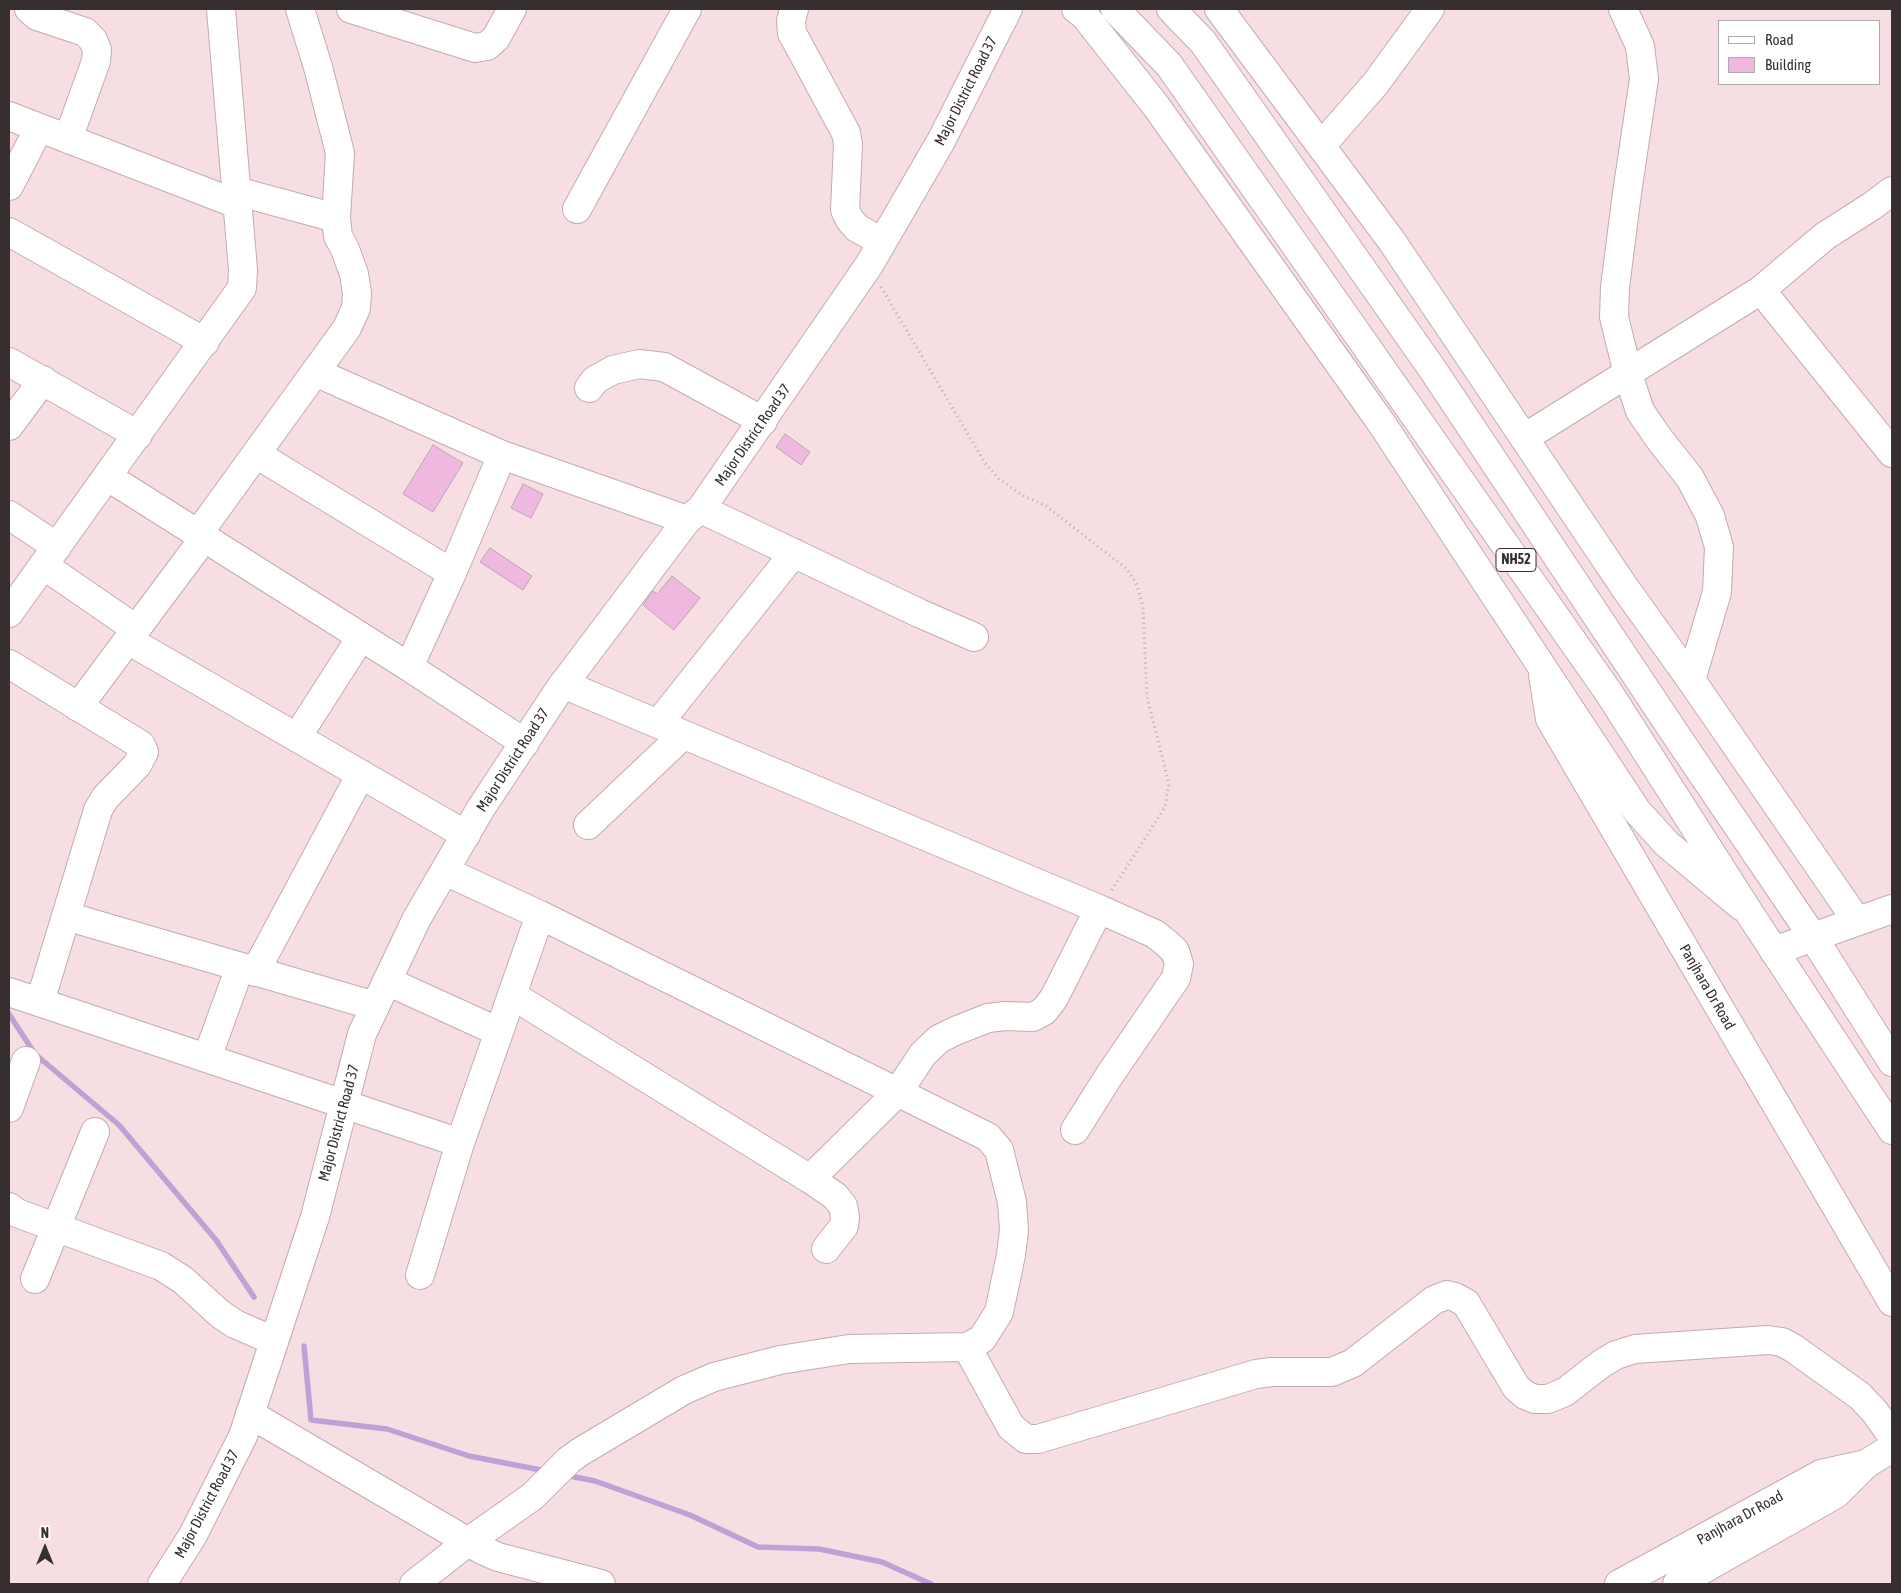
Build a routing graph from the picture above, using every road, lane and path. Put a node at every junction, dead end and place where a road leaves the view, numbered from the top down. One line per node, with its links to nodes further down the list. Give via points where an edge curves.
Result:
1 (29, 9): 17 (main road, via 37,16 85,32 97,50)
2 (221, 9): 21 (main road)
3 (300, 9): 23 (main road, via 340,153)
4 (351, 9): 5 (main road, via 475,48 487,46 496,38)
5 (512, 9)
6 (687, 9): 22 (main road)
7 (793, 9): 25 (main road, via 792,33 846,133 845,210 857,228)
8 (1008, 9): 25 (main road, Major District Road 37, via 941,141)
9 (1076, 9): 53 (main road, via 1156,106 1337,360)
10 (1115, 9): 68 (main road, NH52, via 1169,65 1604,685)
11 (1171, 9): 72 (main road, NH52, via 1203,42 1433,370)
12 (1219, 9): 18 (main road)
13 (1430, 9): 18 (main road, via 1376,83)
14 (1623, 9): 31 (main road, via 1640,46 1644,79 1615,287 1614,317)
15 (9, 116): 16 (main road)
16 (40, 128): 17 (main road); 19 (main road)
17 (68, 139): 21 (main road)
18 (1321, 146): 37 (main road, via 1391,240)
19 (9, 186)
20 (1892, 191): 27 (main road, via 1825,236)
21 (237, 197): 23 (main road); 28 (main road, via 242,288)
22 (577, 209)
23 (336, 218): 30 (main road, via 338,236 354,274 356,308 348,328)
24 (11, 237): 28 (main road)
25 (882, 242): 26 (main road, Major District Road 37)
26 (869, 265): 34 (main road, Major District Road 37); 66 (path, via 985,463 1006,484 1046,506 1127,569 1137,585 1143,608 1147,697 1169,784 1165,807)
27 (1761, 290): 31 (main road); 38 (main road)
28 (205, 342): 36 (main road)
29 (9, 362): 32 (main road)
30 (315, 372): 39 (main road); 40 (main road)
31 (1628, 374): 37 (main road); 55 (main road, via 1640,411 1690,478 1710,516 1719,547 1717,592)
32 (43, 380): 35 (main road); 36 (main road)
33 (589, 388): 34 (main road, via 595,380 613,370 639,364 664,367)
34 (763, 421): 42 (main road, Major District Road 37)
35 (9, 426)
36 (138, 435): 41 (main road)
37 (1524, 438): 55 (main road)
38 (1892, 453)
39 (256, 454): 44 (main road); 47 (main road)
40 (502, 455): 42 (main road); 47 (main road)
41 (108, 477): 44 (main road); 46 (main road)
42 (694, 514): 45 (main road); 56 (main road, Major District Road 37)
43 (9, 516): 46 (main road)
44 (201, 536): 49 (main road); 50 (main road)
45 (794, 553): 51 (main road); 58 (main road)
46 (50, 556): 48 (main road); 49 (main road)
47 (452, 573): 54 (main road)
48 (9, 613)
49 (132, 634): 57 (main road); 60 (main road)
50 (361, 637): 54 (main road); 60 (main road)
51 (974, 637)
52 (9, 664): 57 (main road)
53 (1541, 666): 68 (main road, via 1637,811 1667,844); 97 (main road, Panjhara Dr Road, via 1550,719)
54 (408, 667): 61 (main road)
55 (1691, 680): 71 (main road)
56 (563, 684): 58 (main road); 61 (main road, Major District Road 37)
57 (78, 707): 70 (main road, via 141,745 144,752 137,765 101,804)
58 (658, 724): 59 (main road)
59 (683, 735): 63 (main road); 66 (main road)
60 (297, 737): 62 (main road)
61 (524, 743): 64 (main road, Major District Road 37)
62 (361, 774): 64 (main road); 74 (main road)
63 (588, 825)
64 (466, 835): 65 (main road, Major District Road 37)
65 (445, 871): 69 (main road); 75 (main road, Major District Road 37, via 416,920)
66 (1099, 909): 84 (main road, via 1054,998 1044,1011 1033,1017 988,1018 939,1039 923,1054); 87 (main road, via 1155,934 1175,951 1179,964 1176,978)
67 (1892, 909): 71 (main road)
68 (1750, 914): 73 (main road, NH52)
69 (540, 915): 77 (main road); 84 (main road)
70 (66, 916): 74 (main road); 78 (main road)
71 (1857, 921): 72 (main road)
72 (1813, 937): 73 (main road); 83 (main road, NH52)
73 (1774, 951): 88 (main road, NH52)
74 (248, 969): 79 (main road); 81 (main road)
75 (387, 981): 79 (main road, Major District Road 37); 80 (main road)
76 (9, 992): 78 (main road)
77 (512, 995): 80 (main road); 91 (main road)
78 (40, 1002): 81 (main road)
79 (375, 1006): 85 (main road, Major District Road 37, via 362,1034)
80 (499, 1032): 90 (main road)
81 (207, 1058): 85 (main road)
82 (26, 1061): 86 (main road)
83 (1892, 1062)
84 (898, 1092): 91 (main road); 99 (main road, via 988,1136 999,1150 1012,1202 1014,1230 1011,1256 999,1312 982,1339)
85 (344, 1104): 90 (main road); 98 (main road, Major District Road 37, via 315,1216)
86 (9, 1108)
87 (1076, 1130)
88 (1892, 1130)
89 (95, 1132): 93 (main road)
90 (460, 1143): 95 (main road)
91 (810, 1179): 94 (main road, via 835,1196 843,1206 844,1226)
92 (9, 1207): 93 (main road)
93 (56, 1227): 96 (main road); 98 (main road, via 161,1266 191,1286 235,1324)
94 (826, 1249)
95 (420, 1275)
96 (35, 1279)
97 (1892, 1302)
98 (274, 1341): 100 (main road, Major District Road 37)
99 (967, 1347): 101 (main road, via 1011,1427 1026,1440 1038,1439 1256,1374 1332,1372 1353,1363 1434,1300 1447,1295 1466,1303 1516,1386 1535,1399 1548,1399 1565,1392 1601,1364 1635,1349 1768,1340 1793,1348 1860,1396); 104 (main road, via 849,1349 780,1360 714,1377 684,1390 580,1452 534,1496)
100 (250, 1414): 104 (main road); 105 (main road, Major District Road 37, via 243,1436 194,1535)
101 (1892, 1436)
102 (1892, 1448): 103 (main road, Panjhara Dr Road)
103 (1866, 1464): 108 (main road, Panjhara Dr Road, via 1820,1474); 109 (main road, Panjhara Dr Road, via 1836,1494)
104 (468, 1542): 106 (main road); 107 (main road, via 498,1557)
105 (162, 1584)
106 (414, 1584)
107 (601, 1584)
108 (1619, 1584)
109 (1678, 1584)

